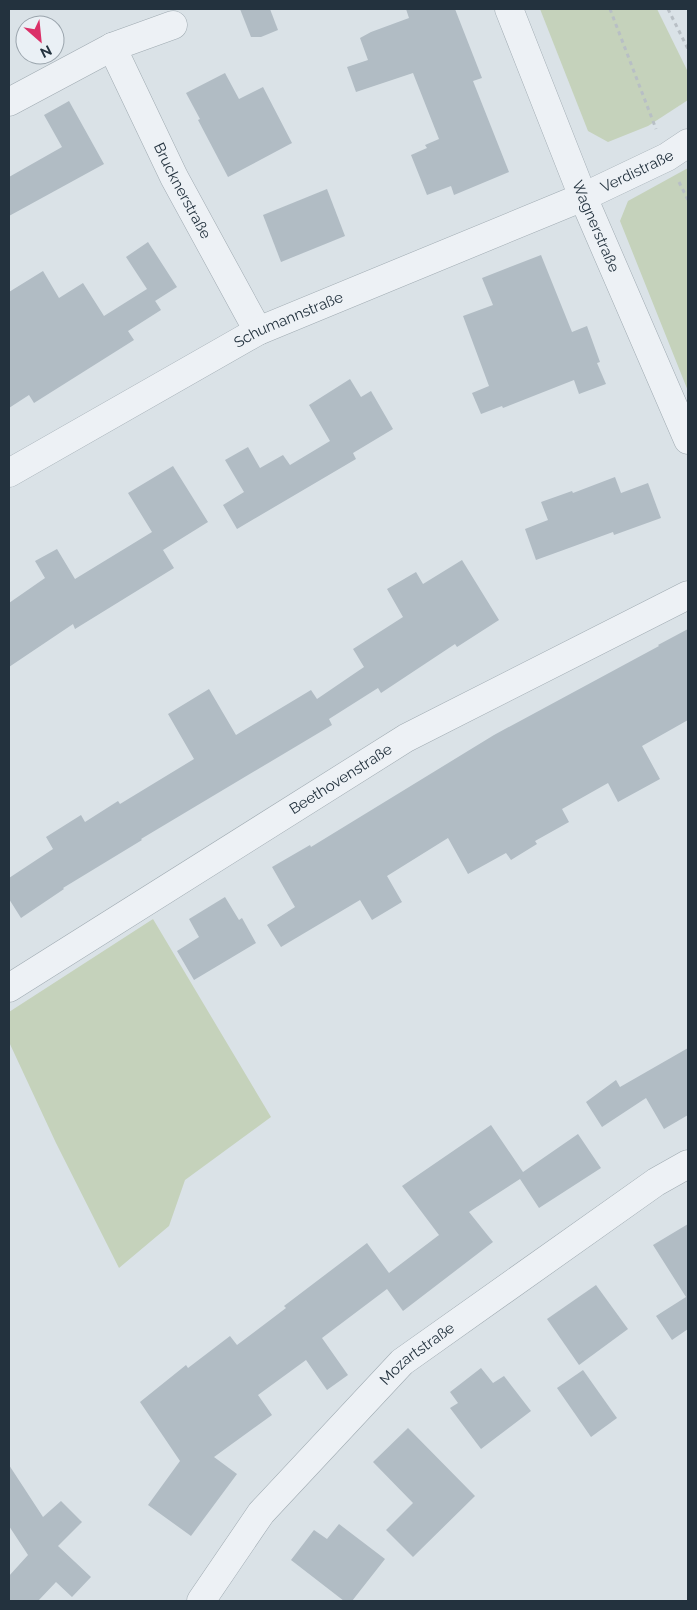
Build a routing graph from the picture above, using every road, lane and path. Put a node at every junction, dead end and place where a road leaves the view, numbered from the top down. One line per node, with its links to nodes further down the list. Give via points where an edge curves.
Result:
1 (509, 9): 9 (street, Wagnerstraße)
2 (610, 9): 8 (path)
3 (668, 9): 6 (path)
4 (173, 24): 5 (street)
5 (112, 47): 7 (street); 11 (street, Brucknerstraße, via 174,177)
6 (688, 49)
7 (9, 102)
8 (677, 150): 9 (street, Verdistraße); 10 (path)
9 (583, 197): 11 (street, Schumannstraße); 12 (street, Wagnerstraße)
10 (688, 200)
11 (258, 331): 13 (street, Schumannstraße)
12 (688, 440)
13 (9, 473)
14 (688, 595): 15 (street, Beethovenstraße, via 406,738)
15 (9, 988)
16 (688, 1164): 17 (street, Mozartstraße, via 656,1182 402,1362 261,1513)
17 (201, 1601)

